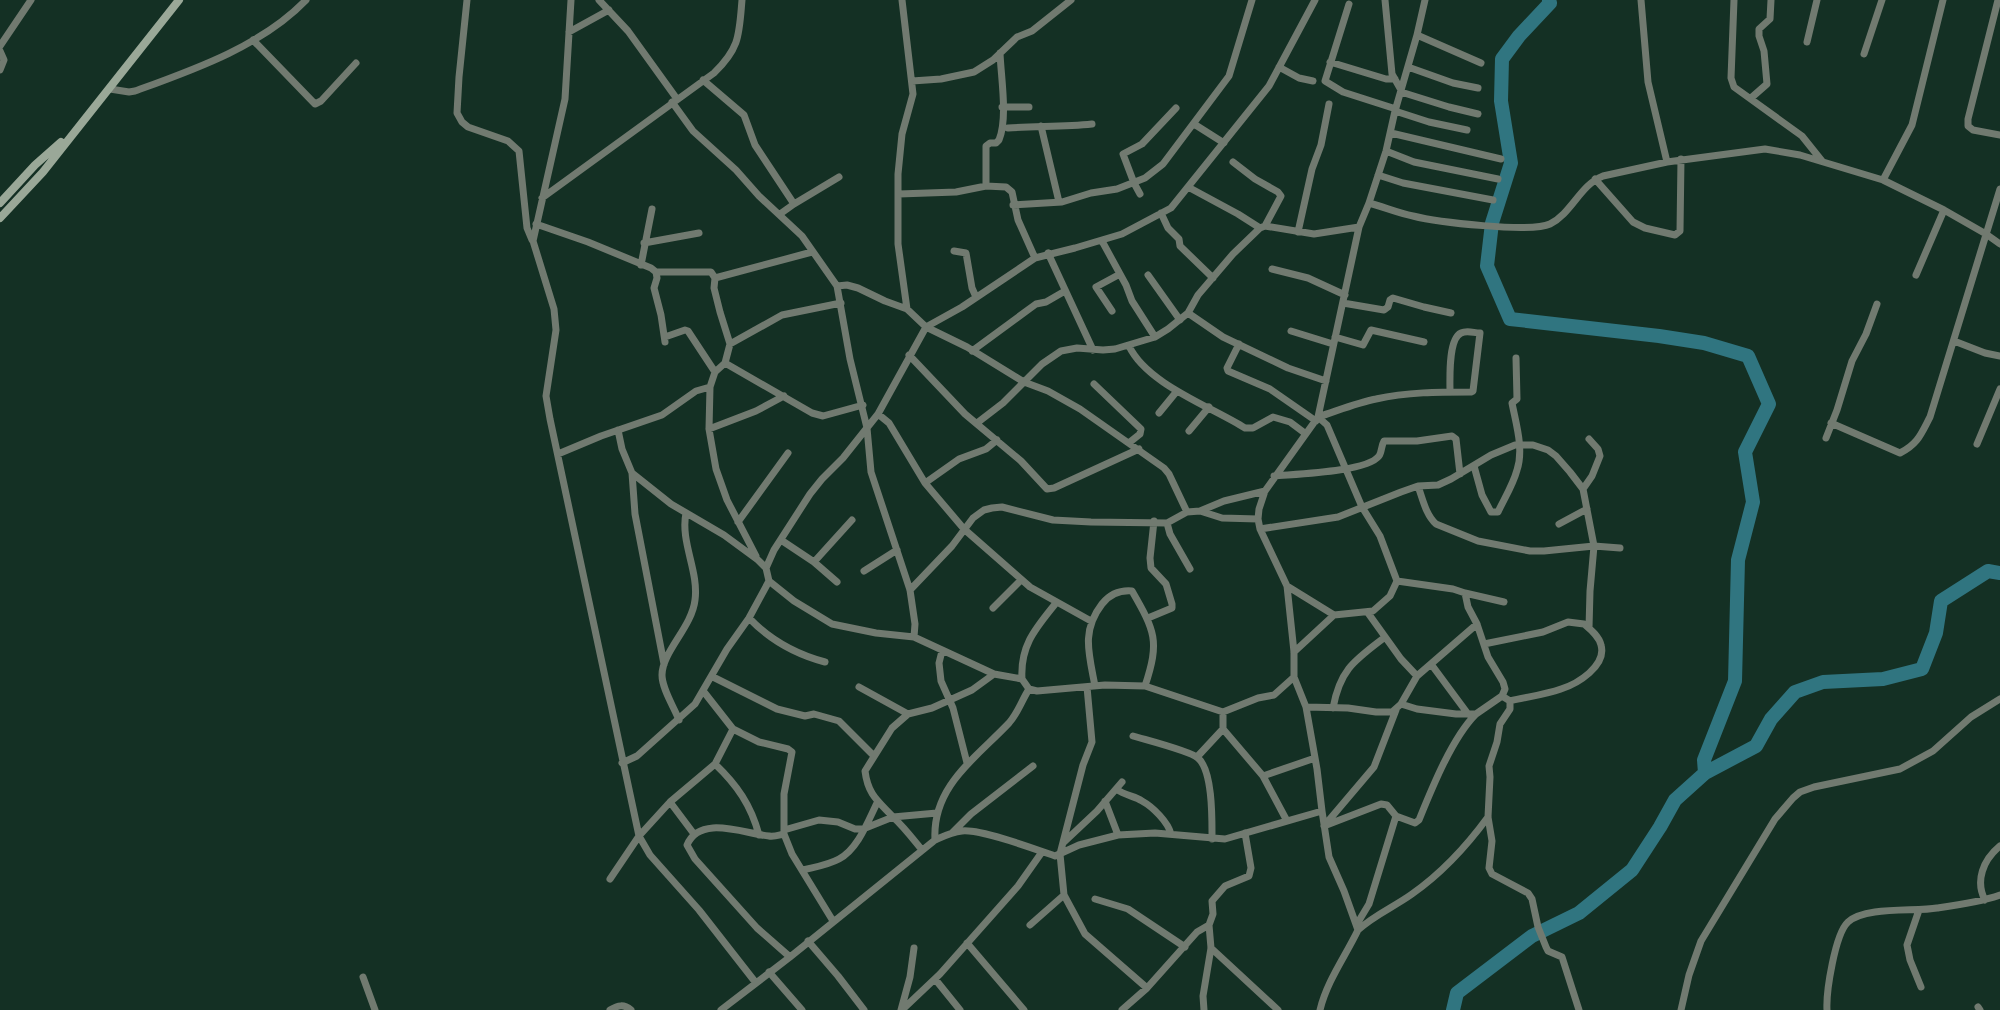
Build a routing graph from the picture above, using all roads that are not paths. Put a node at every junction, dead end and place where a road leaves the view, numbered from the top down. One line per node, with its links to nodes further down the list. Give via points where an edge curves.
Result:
1 (31, 0): 27 (street)
2 (179, 0): 42 (main road)
3 (306, 0): 25 (street, via 268,32)
4 (467, 0): 96 (street, via 457,113 468,127 508,141 519,151 527,228)
5 (571, 0): 23 (street)
6 (599, 0): 22 (street)
7 (742, 0): 38 (street, via 735,49 714,73)
8 (902, 0): 39 (street)
9 (1071, 0): 29 (street, via 1032,31 1017,37)
10 (1252, 0): 53 (street, via 1232,70)
11 (1315, 0): 34 (street)
12 (1386, 0): 37 (street)
13 (1424, 0): 24 (street)
14 (1641, 0): 65 (street, via 1648,82)
15 (1734, 0): 44 (street, via 1732,78 1734,87)
16 (1771, 0): 44 (street, via 1770,19 1759,29 1767,84)
17 (1817, 0): 26 (street)
18 (1882, 0): 30 (street)
19 (1944, 0): 71 (street, via 1912,125)
20 (1998, 0): 59 (street, via 1968,126 1974,130)
21 (1349, 4): 31 (street)
22 (609, 10): 23 (street); 45 (street, via 628,31)
23 (569, 32): 78 (street, via 564,99)
24 (1417, 36): 33 (street); 35 (street)
25 (253, 40): 32 (street, via 314,104 321,101); 42 (street, via 188,72 129,92)
26 (1807, 42)
27 (0, 46)
28 (0, 51): 36 (street, via 4,60)
29 (1000, 53): 39 (street, via 974,72 941,79); 47 (street)
30 (1864, 54)
31 (1330, 62): 37 (street, via 1386,79); 50 (street, via 1325,78 1327,83 1343,92)
32 (356, 63)
33 (1481, 63)
34 (1278, 67): 40 (street, via 1299,78); 60 (street, via 1269,86)
35 (1408, 67): 41 (street, via 1453,83); 43 (street)
36 (0, 70)
37 (1395, 79): 43 (street)
38 (703, 80): 45 (street); 83 (street, via 744,115 755,146)
39 (912, 81): 76 (street, via 913,94 899,156)
40 (1313, 81)
41 (1478, 88)
42 (110, 89): 54 (main road)
43 (1401, 91): 50 (street); 51 (street)
44 (1751, 98): 66 (street, via 1802,136)
45 (675, 100): 78 (street); 88 (street, via 693,131)
46 (1329, 104): 93 (street)
47 (1002, 107): 48 (street); 73 (street, via 999,140 986,146)
48 (1029, 107)
49 (1176, 108): 72 (street, via 1142,144 1123,154)
50 (1395, 110): 57 (street, via 1429,122); 58 (street)
51 (1478, 114)
52 (1092, 124): 55 (street, via 1067,127)
53 (1194, 124): 60 (street); 72 (street, via 1163,164)
54 (78, 126): 81 (main road, via 35,165); 89 (main road, via 43,172)
55 (1041, 126): 56 (street); 80 (street)
56 (1008, 128)
57 (1467, 130)
58 (1391, 133): 61 (street); 62 (street)
59 (2000, 135)
60 (1224, 143): 74 (street)
61 (1386, 151): 67 (street); 69 (street, via 1414,162)
62 (1501, 159)
63 (1681, 159): 65 (street); 66 (street, via 1765,149); 70 (street, via 1680,231 1675,235 1645,228 1633,222)
64 (1233, 162): 91 (street, via 1281,196)
65 (1666, 162): 70 (street)
66 (1823, 162): 71 (street)
67 (1378, 175): 79 (street, via 1403,183); 82 (street)
68 (839, 177): 83 (street)
69 (1498, 179)
70 (1595, 179): 82 (street, via 1549,225 1532,227 1482,225 1414,216)
71 (1883, 180): 86 (street)
72 (1134, 183): 77 (street); 80 (street)
73 (986, 186): 76 (street, via 956,192); 84 (street, via 1009,188)
74 (1188, 187): 87 (street, via 1171,208); 91 (street)
75 (2000, 189): 95 (street)
76 (899, 194): 119 (street, via 898,244)
77 (1140, 194)
78 (542, 198): 90 (street)
79 (1493, 200)
80 (1059, 202): 84 (street)
81 (0, 203)
82 (1369, 203): 92 (street)
83 (794, 204): 88 (street)
84 (1013, 204): 103 (street)
85 (652, 209): 98 (street)
86 (1944, 210): 95 (street); 109 (street)
87 (1161, 213): 97 (street, via 1122,234); 111 (street, via 1168,228 1179,239 1180,246)
88 (780, 214): 101 (street, via 802,236)
89 (0, 218)
90 (536, 224): 96 (street); 104 (street, via 588,242)
91 (1262, 227): 93 (street); 111 (street, via 1233,254)
92 (1359, 227): 93 (street, via 1314,234); 114 (street)
93 (1298, 232)
94 (699, 233): 98 (street)
95 (1986, 234): 99 (street); 128 (street)
96 (533, 241): 168 (street, via 554,309 554,350 546,396)
97 (1102, 241): 102 (street); 107 (street)
98 (644, 243): 104 (street)
99 (2000, 244)
100 (954, 250): 115 (street, via 966,253 972,288)
101 (812, 252): 110 (street); 112 (street)
102 (1048, 253): 103 (street); 113 (street)
103 (1035, 258): 115 (street)
104 (641, 265): 106 (street)
105 (1272, 270): 114 (street, via 1308,278)
106 (656, 272): 110 (street, via 711,272); 139 (street, via 654,288 665,339 688,331)
107 (1120, 274): 120 (street, via 1096,288); 126 (street, via 1132,301)
108 (1148, 275): 123 (street)
109 (1916, 275)
110 (714, 278): 130 (street, via 714,288)
111 (1213, 278): 122 (street, via 1198,295)
112 (837, 286): 116 (street); 119 (street, via 858,288)
113 (1065, 291): 133 (street); 134 (street, via 1046,302 1036,304)
114 (1345, 295): 117 (street)
115 (976, 296): 124 (street)
116 (841, 303): 130 (street, via 782,315); 148 (street, via 850,359)
117 (1343, 303): 121 (street, via 1384,310 1393,298 1424,308); 127 (street)
118 (1878, 304): 153 (street, via 1852,361)
119 (907, 309): 124 (street)
120 (1112, 311)
121 (1451, 312)
122 (1188, 313): 123 (street); 131 (street, via 1223,337)
123 (1180, 320): 126 (street)
124 (926, 327): 134 (street); 135 (street)
125 (1291, 331): 127 (street)
126 (1155, 337): 132 (street)
127 (1334, 340): 129 (street, via 1363,345 1371,330); 140 (street)
128 (1954, 341): 136 (street); 153 (street, via 1930,417 1912,448 1900,453)
129 (1424, 342)
130 (730, 344): 138 (street)
131 (1239, 344): 140 (street, via 1288,368); 152 (street, via 1227,368 1228,371 1270,389)
132 (1129, 346): 133 (street); 145 (street, via 1146,369)
133 (1092, 350): 141 (street, via 1077,348 1061,351 1042,364)
134 (972, 351): 141 (street)
135 (909, 355): 151 (street, via 902,373); 154 (street, via 965,414)
136 (2000, 356)
137 (1516, 358): 164 (street, via 1517,399 1512,402)
138 (725, 363): 139 (street); 147 (street)
139 (716, 372): 143 (street)
140 (1326, 381): 152 (street)
141 (1024, 382): 154 (street, via 1003,403); 163 (street, via 1055,394)
142 (1094, 384): 163 (street, via 1141,429 1140,434)
143 (710, 387): 156 (street); 157 (street, via 696,390 662,415)
144 (2000, 389): 165 (street)
145 (1177, 391): 149 (street); 150 (street)
146 (1450, 392): 146 (street, via 1451,354 1455,339 1466,332 1480,334 1474,390); 152 (street, via 1428,391 1385,397)
147 (784, 396): 148 (street, via 812,413 823,416); 156 (street, via 756,411)
148 (863, 405): 155 (street)
149 (1209, 407): 158 (street); 159 (street, via 1249,429 1273,417 1290,422)
150 (1159, 413)
151 (878, 414): 155 (street); 174 (street, via 889,423)
152 (1317, 419): 159 (street); 170 (street, via 1327,425)
153 (1831, 422): 160 (street)
154 (977, 423): 162 (street)
155 (867, 428): 191 (street, via 843,458 822,478); 194 (street, via 870,472)
156 (709, 429): 185 (street, via 719,479)
157 (618, 430): 168 (street); 171 (street, via 622,449)
158 (1189, 431)
159 (1306, 434): 173 (street)
160 (1826, 438)
161 (1589, 439): 176 (street, via 1598,449 1600,456 1592,476)
162 (997, 440): 166 (street, via 1047,489); 174 (street, via 986,449 959,459)
163 (1130, 442): 166 (street)
164 (1519, 444): 169 (street, via 1491,455); 169 (street, via 1518,469 1498,512 1491,512 1482,495); 176 (street, via 1548,450 1562,462)
165 (1977, 444)
166 (1139, 449): 181 (street, via 1169,474)
167 (788, 453): 185 (street)
168 (558, 454): 254 (street)
169 (1474, 466): 172 (street)
170 (1346, 470): 172 (street, via 1370,463 1379,456 1384,441 1418,441 1452,436 1456,439); 173 (street); 178 (street)
171 (632, 473): 182 (street, via 659,496); 223 (street, via 635,514)
172 (1460, 474): 175 (street, via 1438,485)
173 (1274, 476): 177 (street)
174 (925, 483): 190 (street)
175 (1418, 486): 178 (street); 192 (street, via 1426,510 1436,524 1478,541 1537,552)
176 (1582, 489): 179 (street)
177 (1265, 491): 180 (street, via 1224,501); 183 (street)
178 (1362, 507): 189 (street, via 1338,517); 203 (street, via 1380,536)
179 (1587, 509): 188 (street); 192 (street)
180 (1200, 511): 181 (street); 183 (street, via 1222,518)
181 (1187, 512): 187 (street)
182 (686, 513): 195 (street, via 724,535); 223 (street, via 684,524 696,600 691,617)
183 (1258, 519): 189 (street)
184 (852, 520): 196 (street)
185 (738, 522): 195 (street)
186 (1154, 522): 187 (street); 190 (street, via 1053,520 1002,507 984,510); 213 (street, via 1151,568 1166,584 1172,608)
187 (1166, 523): 198 (street)
188 (1559, 524)
189 (1260, 529): 204 (street)
190 (964, 530): 200 (street); 205 (street)
191 (781, 540): 196 (street); 197 (street)
192 (1594, 546): 193 (street); 216 (street)
193 (1620, 548)
194 (897, 550): 199 (street); 205 (street)
195 (758, 560): 197 (street)
196 (814, 562): 202 (street)
197 (766, 568): 201 (street)
198 (1190, 569)
199 (864, 571)
200 (1021, 580): 208 (street); 209 (street)
201 (769, 581): 212 (street); 217 (street, via 794,601 832,624 876,633)
202 (837, 582)
203 (1396, 582): 206 (street, via 1453,589); 210 (street, via 1390,596 1378,609)
204 (1286, 586): 211 (street); 221 (street)
205 (910, 590): 217 (street, via 915,624)
206 (1465, 593): 207 (street); 215 (street, via 1468,607)
207 (1504, 602)
208 (1056, 603): 214 (street); 229 (street, via 1030,637 1023,660)
209 (993, 608)
210 (1368, 613): 211 (street); 218 (street)
211 (1334, 615): 221 (street)
212 (749, 618): 222 (street, via 760,630 786,648); 227 (street, via 727,649)
213 (1148, 618): 214 (street, via 1132,591 1125,591 1106,599); 231 (street, via 1155,650)
214 (1091, 621): 230 (street, via 1088,633)
215 (1477, 624): 219 (street); 224 (street)
216 (1589, 628): 219 (street, via 1584,624 1568,622 1543,632); 239 (street, via 1601,645 1600,660 1595,667 1561,689)
217 (914, 636): 220 (street)
218 (1385, 637): 226 (street); 242 (street, via 1360,656 1345,672 1338,684)
219 (1484, 644): 236 (street, via 1488,657 1503,682 1505,689)
220 (942, 651): 225 (street); 238 (street, via 940,671 943,688)
221 (1294, 652): 228 (street)
222 (825, 662)
223 (664, 664): 247 (street, via 662,676)
224 (1431, 664): 226 (street); 246 (street)
225 (994, 674): 229 (street); 238 (street, via 972,690)
226 (1417, 676): 240 (street)
227 (712, 677): 235 (street); 251 (street, via 777,709 805,716 814,714 839,721)
228 (1294, 677): 241 (street); 244 (street, via 1274,695 1258,698)
229 (1022, 679): 234 (street)
230 (1095, 686): 231 (street); 233 (street)
231 (1146, 686): 244 (street)
232 (859, 687): 245 (street)
233 (1087, 687): 234 (street, via 1037,692); 282 (street, via 1092,742)
234 (1029, 689): 255 (street, via 1015,715)
235 (704, 692): 247 (street, via 696,704); 248 (street)
236 (1502, 696): 239 (street); 246 (street)
237 (2000, 698): 324 (street, via 1970,717 1933,752 1900,769 1814,787 1800,792 1793,798 1775,819 1701,941 1688,975)
238 (949, 700): 245 (street, via 932,708); 255 (street)
239 (1510, 701): 268 (street, via 1510,709 1500,724 1496,748 1489,766)
240 (1401, 704): 243 (street); 246 (street, via 1417,709)
241 (1306, 707): 242 (street); 253 (street)
242 (1333, 708): 243 (street, via 1376,712)
243 (1396, 710): 270 (street, via 1374,767)
244 (1223, 712): 249 (street)
245 (908, 714): 251 (street, via 892,728)
246 (1472, 714): 266 (street, via 1454,744 1420,820 1415,823)
247 (679, 720): 254 (street, via 637,756)
248 (732, 729): 256 (street); 272 (street, via 759,742 792,752 784,794)
249 (1223, 729): 252 (street); 258 (street)
250 (1133, 736): 252 (street)
251 (873, 755): 263 (street, via 865,771)
252 (1197, 758): 280 (street, via 1205,768 1208,778)
253 (1315, 758): 258 (street); 264 (street)
254 (622, 763): 279 (street)
255 (967, 763): 265 (street, via 944,794)
256 (715, 764): 262 (street); 277 (street, via 737,787 756,822)
257 (1033, 766): 273 (street, via 971,814)
258 (1263, 776): 269 (street)
259 (1122, 782): 260 (street)
260 (1116, 789): 261 (street); 276 (street, via 1142,800 1165,822)
261 (1105, 801): 278 (street); 282 (street)
262 (670, 802): 275 (street); 279 (street)
263 (877, 803): 267 (street); 271 (street)
264 (1322, 811): 269 (street); 270 (street)
265 (937, 813): 267 (street); 281 (street)
266 (1396, 816): 270 (street, via 1387,805 1381,804); 297 (street, via 1369,904)
267 (893, 817): 271 (street); 284 (street)
268 (1488, 817): 297 (street, via 1468,844 1448,864 1412,894); 323 (street, via 1492,841 1489,868 1492,874 1528,893 1544,944 1548,951 1562,957)
269 (1287, 821): 274 (street)
270 (1324, 826): 297 (street, via 1329,857)
271 (863, 830): 272 (street, via 838,822 819,820); 287 (street, via 856,843 844,856 830,863)
272 (784, 832): 277 (street, via 771,836); 287 (street, via 792,854)
273 (952, 833): 281 (street); 285 (street, via 963,831 981,834)
274 (1245, 833): 280 (street, via 1225,839); 296 (street, via 1251,868 1249,876 1225,886 1217,894 1212,901 1213,914)
275 (694, 834): 277 (street, via 708,829 724,828); 303 (street, via 687,845 691,853 757,928)
276 (1170, 834): 278 (street); 280 (street)
277 (759, 835)
278 (1118, 835): 286 (street, via 1080,845)
279 (638, 836): 288 (street); 307 (street, via 650,855)
280 (1212, 839)
281 (935, 840): 284 (street)
282 (1063, 844): 286 (street)
283 (2000, 846): 292 (street, via 1988,859 1980,877 1980,891)
284 (922, 850): 294 (street)
285 (1042, 852): 286 (street, via 1055,856); 299 (street, via 1018,886)
286 (1060, 854): 289 (street)
287 (803, 870): 294 (street)
288 (610, 879)
289 (1064, 895): 295 (street); 309 (street, via 1085,934)
290 (2000, 895): 292 (street)
291 (1095, 899): 300 (street, via 1128,909)
292 (1985, 900): 293 (street)
293 (1919, 910): 308 (street, via 1907,945); 325 (street, via 1881,911 1855,918 1847,923 1841,932 1828,981)
294 (833, 921): 298 (street)
295 (1030, 925)
296 (1210, 925): 300 (street, via 1197,932); 302 (street)
297 (1358, 927): 322 (street, via 1342,962 1330,979)
298 (808, 941): 303 (street); 315 (street)
299 (967, 943): 306 (street); 318 (street)
300 (1185, 947): 309 (street)
301 (914, 948): 316 (street)
302 (1211, 948): 320 (street, via 1203,996); 321 (street)
303 (790, 957): 304 (street)
304 (769, 972): 307 (street); 314 (street)
305 (362, 977): 310 (street)
306 (934, 979): 316 (street); 317 (street)
307 (756, 983): 313 (street)
308 (1920, 987)
309 (1147, 988): 319 (street)
310 (375, 1010)
311 (610, 1010): 312 (street, via 624,1005)
312 (631, 1010)
313 (721, 1010)
314 (802, 1010)
315 (864, 1010)
316 (902, 1010)
317 (960, 1010)
318 (1024, 1010)
319 (1122, 1010)
320 (1204, 1010)
321 (1278, 1010)
322 (1320, 1010)
323 (1579, 1010)
324 (1681, 1010)
325 (1827, 1010)

